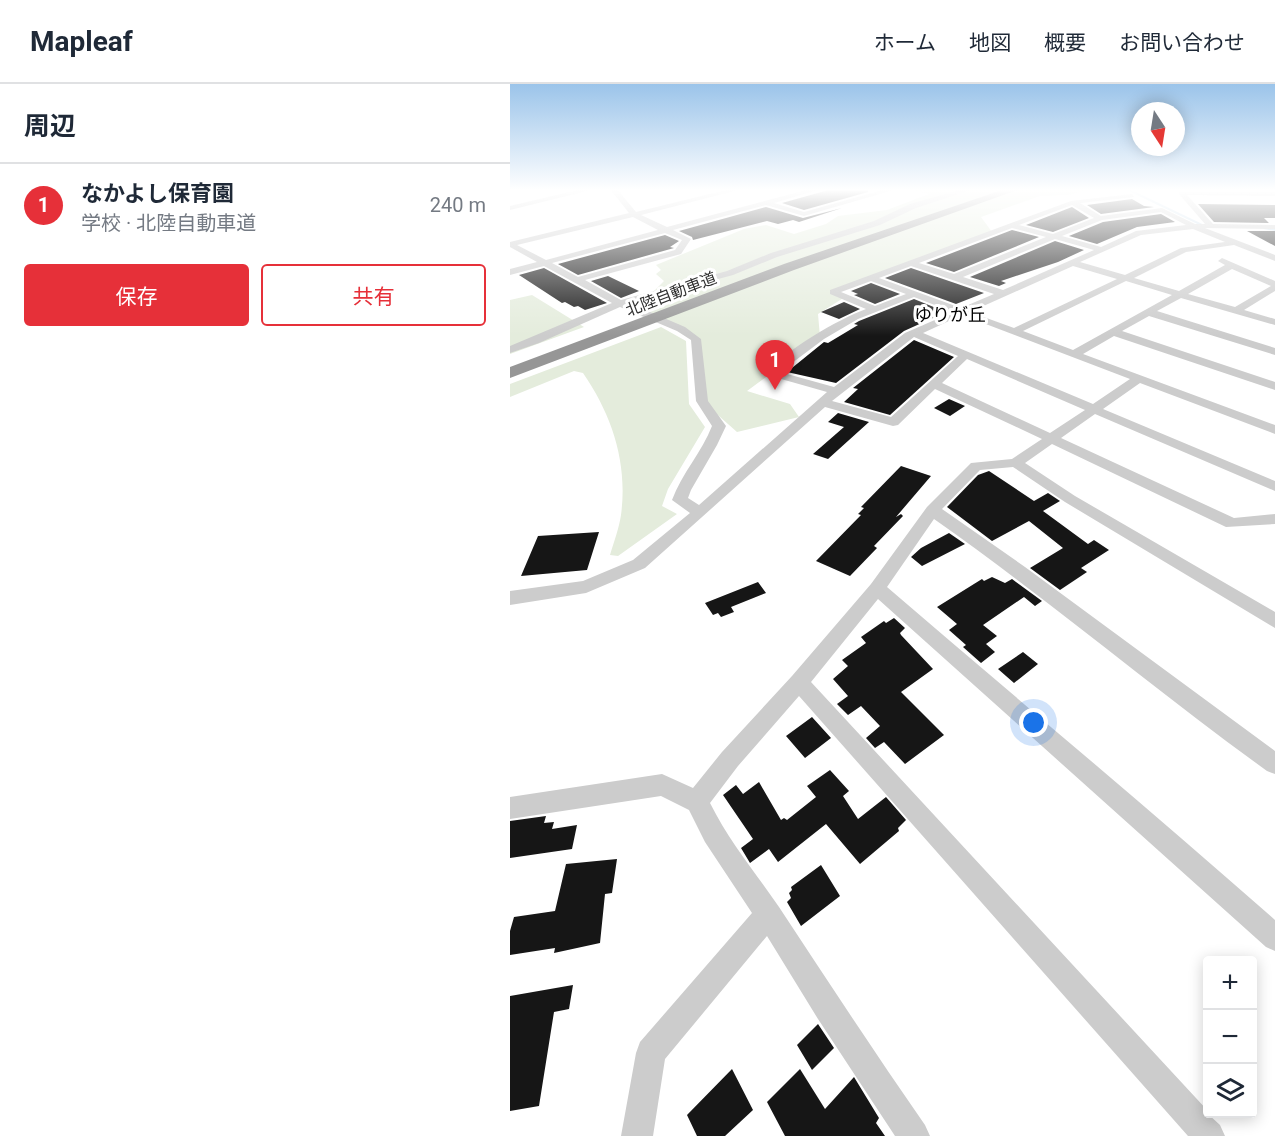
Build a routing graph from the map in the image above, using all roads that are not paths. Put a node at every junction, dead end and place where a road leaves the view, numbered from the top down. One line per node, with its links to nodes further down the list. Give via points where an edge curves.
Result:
1 (534, 238): 13 (street)
2 (636, 238): 17 (street)
3 (685, 238): 24 (street, via 678,252)
4 (828, 238): 30 (street)
5 (855, 238): 43 (highway, 北陸自動車道)
6 (873, 238): 44 (highway, 北陸自動車道)
7 (977, 238): 19 (street)
8 (1052, 238): 22 (street)
9 (1059, 238): 15 (street)
10 (1124, 238): 15 (street)
11 (1224, 238): 12 (street)
12 (1235, 243): 14 (street); 16 (street)
13 (510, 244): 17 (street)
14 (1192, 248): 20 (street); 25 (street)
15 (1099, 249): 18 (street)
16 (1275, 258)
17 (546, 262): 21 (street); 24 (street)
18 (1070, 262): 25 (street); 27 (street)
19 (912, 263): 22 (street); 23 (street)
20 (1232, 265): 26 (street); 29 (street)
21 (510, 272)
22 (955, 277): 27 (street)
23 (872, 278): 28 (street); 31 (street, via 833,292)
24 (579, 279): 30 (street)
25 (1125, 279): 29 (street); 36 (street)
26 (1275, 286): 33 (street)
27 (1002, 292): 32 (street)
28 (914, 294): 31 (street); 32 (street)
29 (1179, 295): 33 (street); 34 (street)
30 (625, 304): 39 (street); 56 (street, via 696,339 702,401 720,426 683,487 680,500)
31 (875, 309): 48 (street, via 820,337 771,373)
32 (960, 311): 36 (street); 38 (street)
33 (1235, 311): 35 (street)
34 (1148, 312): 37 (street); 40 (street)
35 (1275, 322)
36 (1014, 332): 41 (street)
37 (1113, 332): 41 (street); 47 (street)
38 (914, 333): 42 (street); 48 (street)
39 (510, 350)
40 (1275, 352)
41 (1074, 354): 45 (street)
42 (965, 355): 46 (street); 50 (street)
43 (510, 363)
44 (510, 373)
45 (1138, 379): 50 (street); 51 (street)
46 (934, 384): 49 (street, via 893,422); 52 (street)
47 (1275, 386)
48 (836, 391): 49 (street)
49 (823, 403): 56 (street)
50 (1093, 409): 52 (street); 54 (street)
51 (1275, 430)
52 (1051, 439): 53 (street); 57 (street, via 1232,523)
53 (1016, 463): 55 (street, via 976,466); 60 (street)
54 (1275, 486)
55 (932, 510): 58 (street); 62 (street)
56 (700, 513): 59 (street, via 639,564 586,587)
57 (1275, 519)
58 (877, 588): 61 (street); 66 (street)
59 (510, 598)
60 (1275, 621)
61 (799, 682): 63 (street); 69 (street)
62 (1275, 764)
63 (697, 802): 64 (street, via 662,785); 65 (street, via 713,834)
64 (510, 808)
65 (768, 914): 67 (street, via 651,1053); 68 (street)
66 (1275, 938)
67 (637, 1136)
68 (914, 1136)
69 (1209, 1136)

